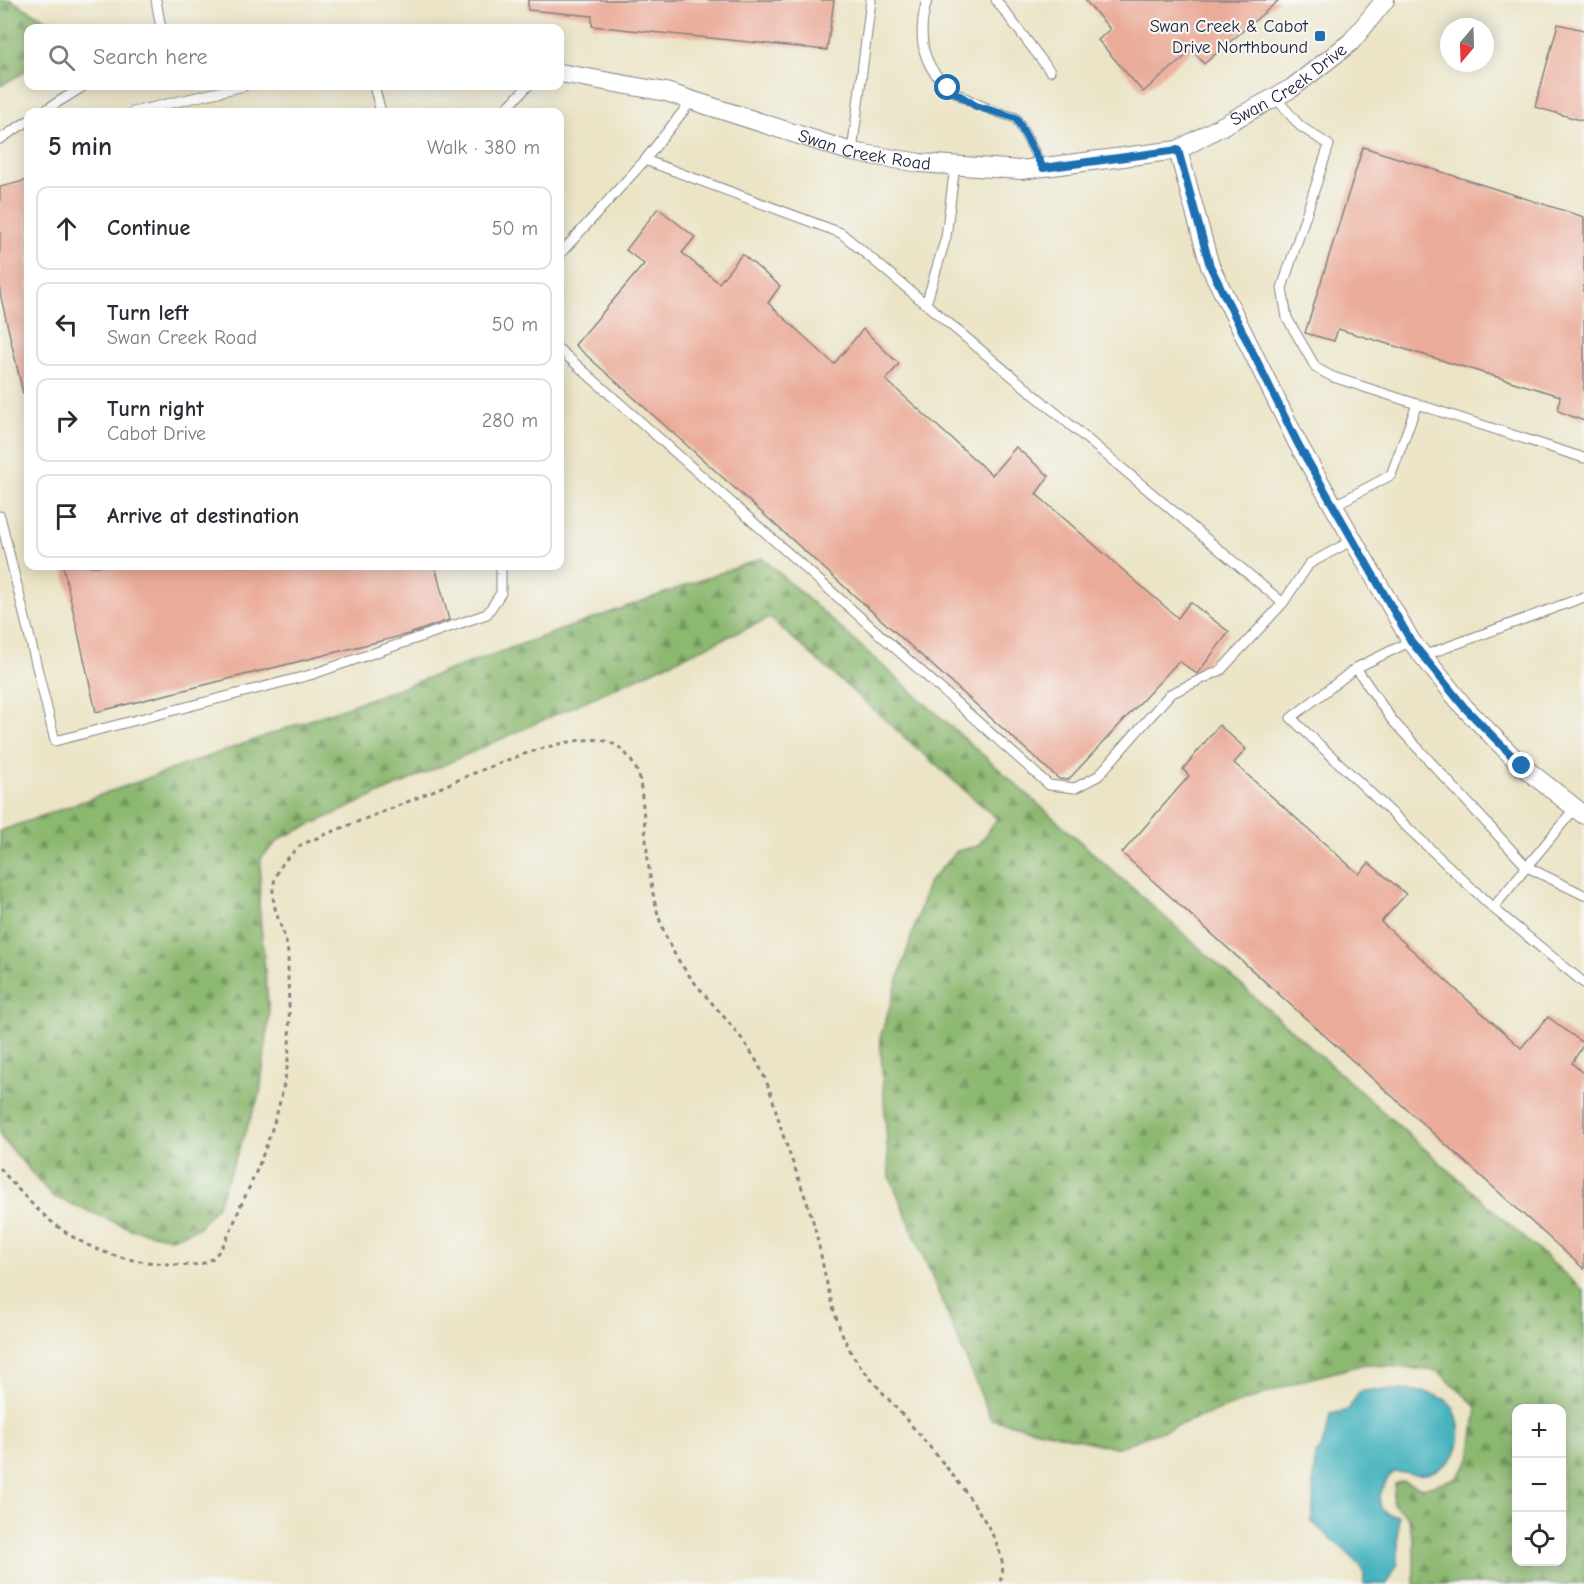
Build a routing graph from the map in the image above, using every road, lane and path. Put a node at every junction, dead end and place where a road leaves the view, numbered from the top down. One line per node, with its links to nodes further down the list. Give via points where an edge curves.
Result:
1 (156, 0): 6 (lane)
2 (871, 0): 22 (lane)
3 (927, 0): 25 (lane, via 921,41 928,63 948,88 976,106 1016,118)
4 (996, 0): 7 (lane)
5 (1385, 0): 13 (street, Swan Creek Drive, via 1351,42)
6 (160, 24)
7 (1050, 71)
8 (564, 74): 14 (street, Swan Creek Road)
9 (78, 90): 15 (lane)
10 (227, 90): 16 (lane)
11 (375, 90): 17 (lane)
12 (524, 90): 18 (lane)
13 (1275, 98): 21 (street, Swan Creek Drive); 29 (lane, via 1300,126 1329,145 1282,288 1287,318 1316,368)
14 (692, 100): 22 (street, Swan Creek Road); 23 (lane)
15 (48, 108)
16 (150, 108)
17 (380, 108)
18 (507, 108)
19 (24, 125): 20 (lane)
20 (0, 139)
21 (1178, 150): 25 (street, Swan Creek Road); 31 (street, via 1210,266)
22 (852, 152): 24 (street, Swan Creek Road)
23 (645, 160): 26 (lane); 27 (lane, via 841,233)
24 (956, 165): 25 (street, Swan Creek Road); 27 (lane, via 946,237)
25 (1043, 168)
26 (564, 250)
27 (926, 304): 36 (lane)
28 (564, 354): 36 (lane, via 1049,785 1075,788 1098,776 1170,694 1221,670)
29 (1417, 404): 30 (lane); 31 (lane, via 1391,475)
30 (1584, 458)
31 (1333, 506): 33 (street)
32 (0, 516): 34 (lane, via 55,741 310,675 487,614 501,593)
33 (1353, 540): 36 (lane, via 1309,564); 37 (street)
34 (501, 570)
35 (1584, 597): 38 (lane)
36 (1283, 603)
37 (1411, 641): 38 (street); 39 (lane)
38 (1423, 657): 40 (street, via 1464,707 1522,766)
39 (1356, 668): 41 (lane, via 1392,720); 43 (lane, via 1291,718)
40 (1580, 811): 41 (lane)
41 (1527, 867): 42 (lane); 43 (lane)
42 (1584, 895)
43 (1493, 908): 44 (lane)
44 (1584, 983)
45 (0, 1168): 46 (path, via 25,1199 57,1227 105,1254 183,1265 202,1264 213,1258 227,1237 260,1164 287,1066 286,944 273,888 285,858 301,845 474,774 552,746 603,740 631,758 639,775 652,893 667,940 697,986 736,1029 763,1074 813,1221 842,1333 867,1375 953,1474 982,1519 1000,1551 1003,1567)
46 (998, 1584)

